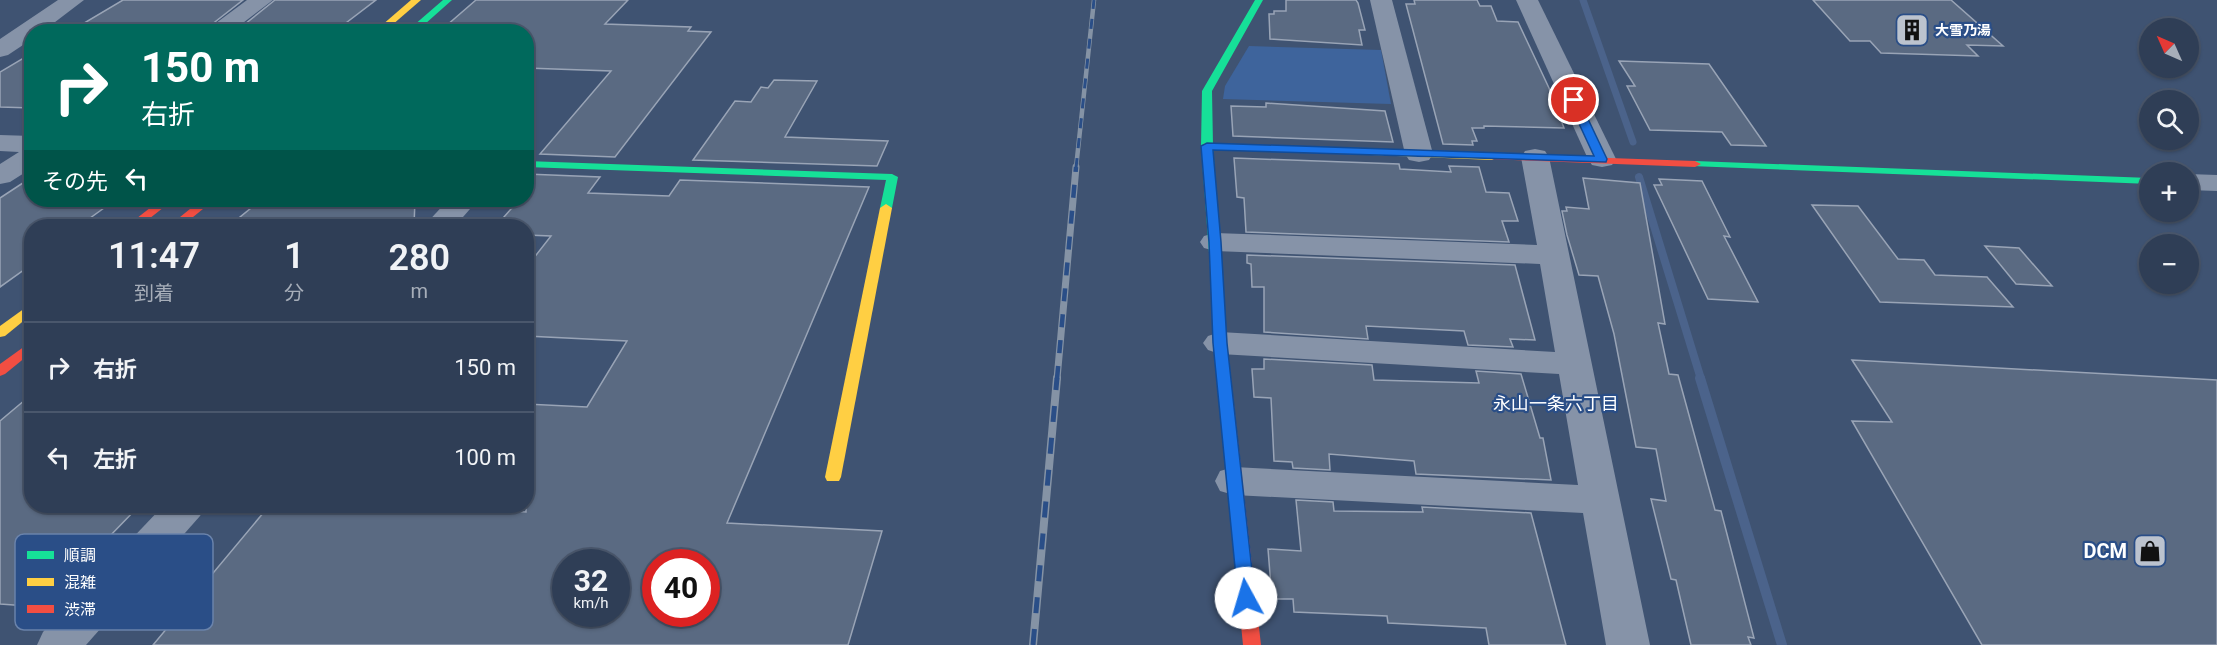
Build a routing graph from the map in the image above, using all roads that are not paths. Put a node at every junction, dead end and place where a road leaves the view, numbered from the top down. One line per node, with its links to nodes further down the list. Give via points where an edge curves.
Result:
1 (74, 0): 8 (street)
2 (262, 0): 9 (street)
3 (417, 0): 10 (street)
4 (448, 0): 11 (street)
5 (1259, 0): 16 (street, via 1207,91)
6 (1381, 0): 17 (street)
7 (1527, 0): 19 (street)
8 (38, 24)
9 (227, 24)
10 (388, 24)
11 (420, 24)
12 (24, 34): 13 (street)
13 (0, 50)
14 (0, 143): 15 (street)
15 (24, 144)
16 (1207, 146): 17 (street); 32 (street)
17 (1419, 154): 18 (street)
18 (1535, 158): 19 (street); 33 (street)
19 (1602, 159): 23 (street)
20 (24, 160): 22 (street)
21 (534, 164): 40 (street, via 892,177)
22 (0, 176)
23 (2139, 181)
24 (2199, 183): 25 (street)
25 (2217, 183)
26 (158, 207): 29 (street)
27 (199, 207): 30 (street)
28 (457, 207): 31 (street)
29 (142, 219)
30 (184, 219)
31 (446, 219)
32 (1215, 242): 33 (street); 36 (street)
33 (1554, 255): 38 (street)
34 (24, 314): 35 (street)
35 (0, 333)
36 (1220, 343): 38 (street); 41 (street)
37 (24, 352): 39 (street)
38 (1576, 364): 42 (street)
39 (0, 371)
40 (833, 477)
41 (1234, 481): 42 (street); 47 (street)
42 (1601, 500): 48 (street)
43 (180, 513): 44 (street)
44 (160, 534)
45 (73, 630): 46 (street)
46 (59, 645)
47 (1252, 645)
48 (1628, 645)

